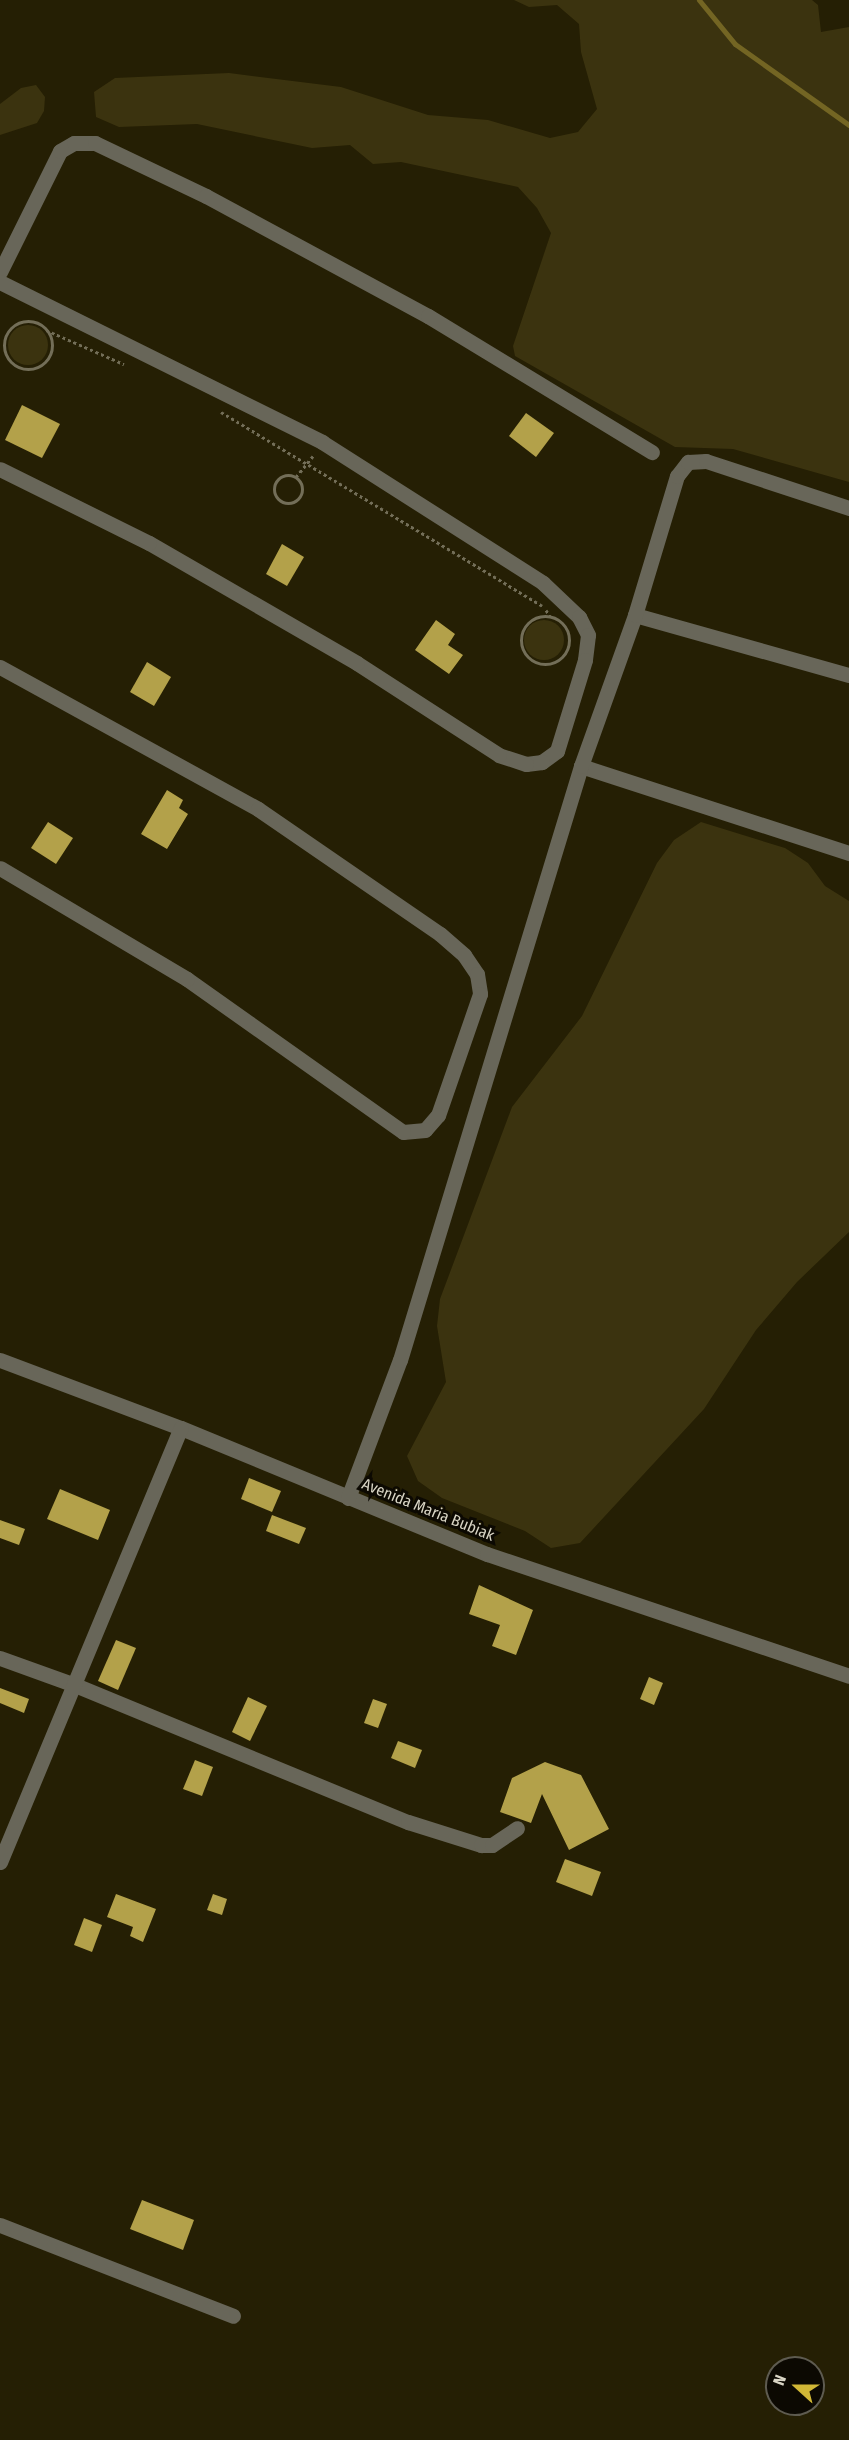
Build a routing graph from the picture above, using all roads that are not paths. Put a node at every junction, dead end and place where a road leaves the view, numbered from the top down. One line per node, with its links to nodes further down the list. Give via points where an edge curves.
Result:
1 (0, 272): 3 (street, via 60,151 74,143 95,143 206,196 428,316)
2 (0, 282): 4 (street, via 322,442 543,583 579,617 588,635 585,660 557,750 542,762 511,761 357,663 149,543)
3 (652, 452)
4 (0, 469)
5 (849, 508): 6 (street, via 706,461 688,462 677,476)
6 (634, 615): 8 (street); 9 (street)
7 (0, 667): 11 (street, via 258,809 441,934 464,955 477,974 480,994 438,1115 425,1130 403,1132 187,979)
8 (849, 675)
9 (581, 766): 10 (street); 14 (street, via 400,1360)
10 (849, 853)
11 (0, 868)
12 (0, 1360): 13 (street, Avenida Maria Bubiak)
13 (181, 1428): 14 (street, Avenida Maria Bubiak); 17 (street)
14 (348, 1498): 16 (street, Avenida Maria Bubiak, via 487,1554)
15 (0, 1658): 17 (street)
16 (849, 1676)
17 (75, 1685): 18 (street, via 408,1822 481,1845 492,1845); 19 (street)
18 (517, 1828)
19 (0, 1862)
20 (0, 2225): 21 (street)
21 (233, 2316)

